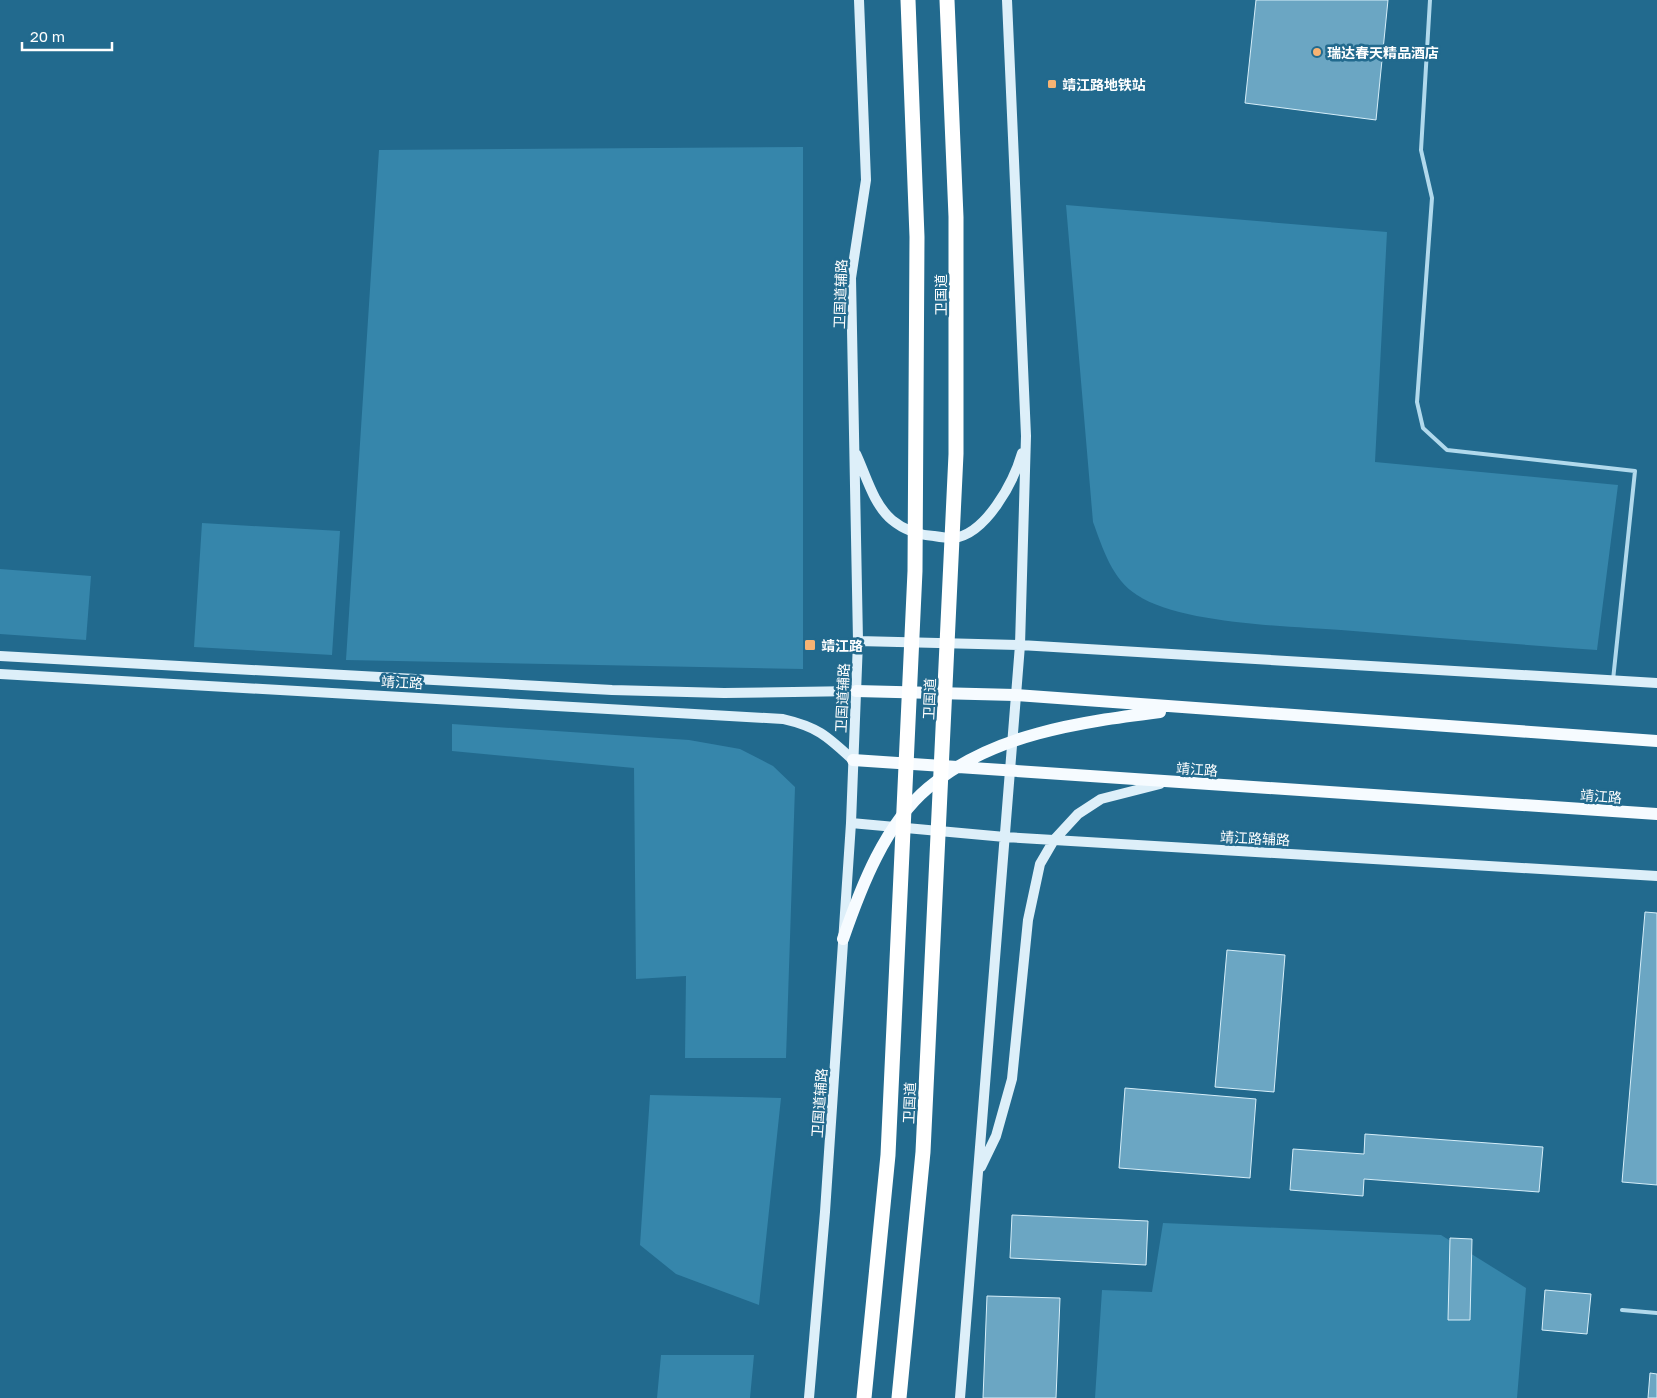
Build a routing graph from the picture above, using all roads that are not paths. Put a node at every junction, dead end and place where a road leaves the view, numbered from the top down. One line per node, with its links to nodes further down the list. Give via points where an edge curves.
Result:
1 (859, 0): 7 (main road, 卫国道辅路, via 866,180 851,278)
2 (908, 0): 34 (highway, 卫国道, bridge, via 917,236 916,571 888,1155)
3 (947, 0): 35 (highway, 卫国道, bridge, via 956,216 956,454 923,1152)
4 (1007, 0): 6 (main road)
5 (1430, 0): 12 (lane, via 1421,150 1432,198 1417,402 1422,428 1447,450 1635,472)
6 (1026, 436): 7 (main road, via 1010,484 996,507 980,523 954,538 926,536 891,520 880,507); 9 (main road)
7 (854, 448): 8 (main road, 卫国道辅路)
8 (858, 641): 9 (main road); 14 (main road, 卫国道辅路)
9 (1020, 645): 12 (main road); 15 (main road)
10 (0, 656): 14 (main road, 靖江路, via 612,690 724,693)
11 (0, 674): 19 (main road, 靖江路, via 783,719 807,724 822,732)
12 (1613, 680): 13 (main road)
13 (1657, 683)
14 (856, 691): 15 (main road, 靖江路); 19 (main road, 卫国道辅路)
15 (1015, 695): 16 (main road, 靖江路); 18 (main road)
16 (1187, 709): 17 (main road, 靖江路); 18 (main road, via 1072,726)
17 (1657, 741)
18 (1012, 743): 20 (main road); 21 (main road)
19 (853, 760): 20 (main road, 靖江路); 24 (main road, 卫国道辅路)
20 (958, 768): 21 (main road, 靖江路); 25 (main road, via 928,788)
21 (1011, 771): 22 (main road, 靖江路); 26 (main road)
22 (1166, 782): 23 (main road, 靖江路); 27 (main road, via 1101,799 1078,814)
23 (1657, 814)
24 (851, 823): 25 (main road, 靖江路辅路); 29 (main road, 卫国道辅路)
25 (894, 827): 26 (main road, 靖江路辅路); 29 (main road, via 858,894)
26 (1005, 837): 27 (main road, 靖江路辅路); 30 (main road)
27 (1054, 840): 28 (main road, 靖江路辅路); 30 (main road, via 1040,864 1028,920 1009,1095 996,1136)
28 (1657, 876)
29 (843, 939): 33 (main road, 卫国道辅路)
30 (978, 1172): 36 (main road)
31 (1622, 1310): 32 (lane)
32 (1657, 1313)
33 (809, 1398)
34 (864, 1398)
35 (899, 1398)
36 (960, 1398)

